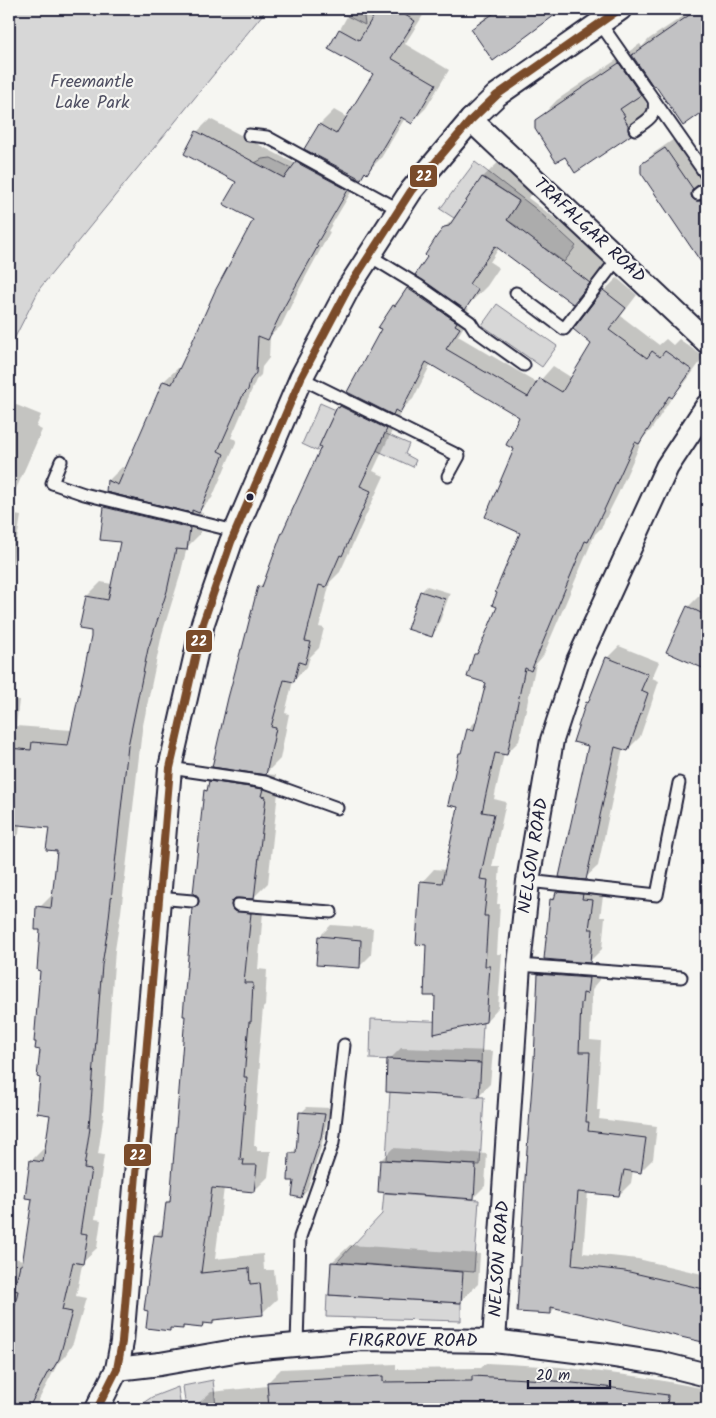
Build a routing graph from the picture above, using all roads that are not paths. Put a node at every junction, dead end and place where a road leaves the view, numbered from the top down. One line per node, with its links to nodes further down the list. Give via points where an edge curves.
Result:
1 (620, 9): 2 (street)
2 (600, 23): 3 (lane); 4 (street, via 497,95)
3 (654, 100): 5 (lane, via 656,109 652,116); 7 (lane)
4 (470, 120): 8 (street); 10 (street, TRAFALGAR ROAD)
5 (635, 129)
6 (249, 135): 8 (lane, via 267,137)
7 (707, 176)
8 (398, 209): 9 (street)
9 (370, 256): 13 (lane, via 470,322 475,330); 14 (street, via 349,287)
10 (618, 258): 11 (lane, via 564,329); 12 (street, TRAFALGAR ROAD)
11 (516, 293)
12 (707, 342)
13 (524, 365)
14 (301, 378): 17 (lane, via 458,456); 18 (street)
15 (707, 406): 22 (street, NELSON ROAD, via 667,467 578,661 552,740)
16 (62, 461): 18 (lane, via 52,482 84,494)
17 (448, 476)
18 (235, 531): 19 (street, via 203,623)
19 (170, 768): 21 (lane, via 265,782); 23 (street)
20 (679, 783): 22 (lane, via 657,895)
21 (337, 808)
22 (528, 881): 27 (street, NELSON ROAD)
23 (158, 898): 24 (lane); 32 (street, via 122,1342)
24 (192, 901)
25 (238, 905): 26 (lane)
26 (331, 912)
27 (519, 965): 28 (lane); 30 (street, NELSON ROAD)
28 (681, 977)
29 (344, 1045): 31 (lane, via 333,1142 300,1236)
30 (494, 1341): 31 (street, FIRGROVE ROAD, via 362,1339); 33 (street, FIRGROVE ROAD, via 659,1363)
31 (297, 1345): 32 (street, FIRGROVE ROAD, via 240,1350)
32 (117, 1369): 34 (street)
33 (707, 1375)
34 (97, 1409)

